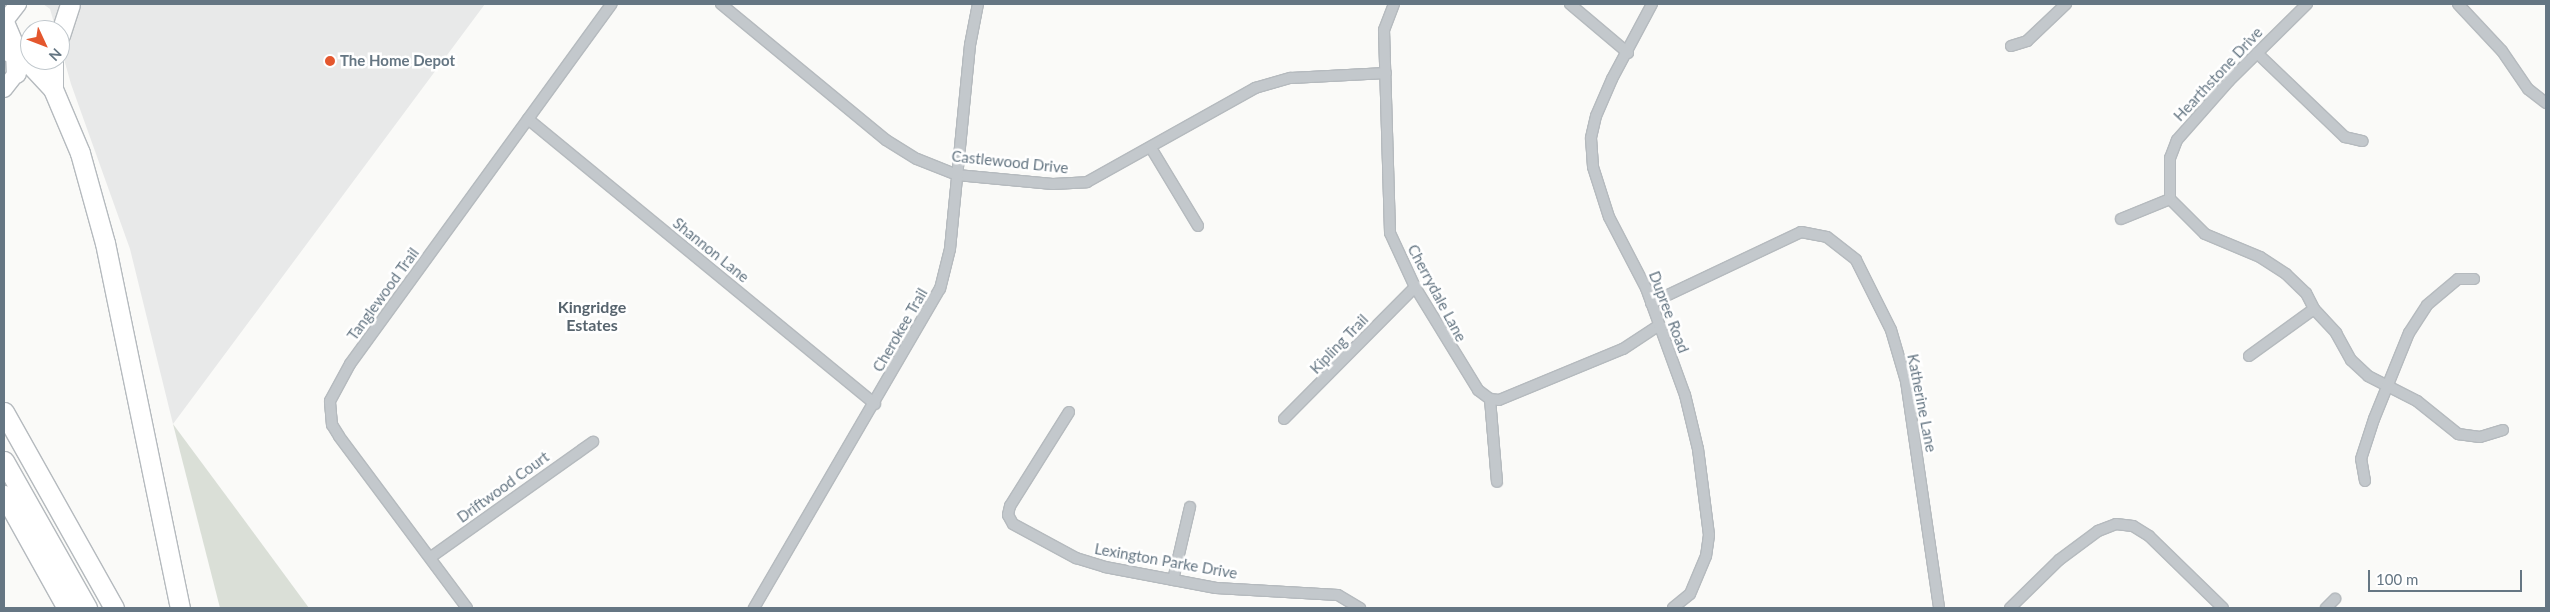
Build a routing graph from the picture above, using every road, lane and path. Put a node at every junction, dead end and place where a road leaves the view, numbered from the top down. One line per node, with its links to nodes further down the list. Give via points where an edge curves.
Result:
1 (18, 4): 14 (main road)
2 (612, 4): 24 (street, Tanglewood Trail)
3 (721, 4): 27 (street, Castlewood Drive, via 886,140 917,159)
4 (978, 4): 27 (street, Cherokee Trail, via 970,45)
5 (1394, 4): 20 (street, Cherrydale Lane, via 1384,30)
6 (1570, 4): 16 (street)
7 (1652, 4): 16 (street, Dupree Road)
8 (2066, 4): 15 (street, via 2027,41)
9 (2307, 4): 17 (street, Hearthstone Drive)
10 (2458, 4): 23 (street, via 2502,51 2528,89)
11 (71, 5): 12 (main road); 13 (highway)
12 (59, 20)
13 (66, 20)
14 (4, 22): 18 (highway)
15 (2011, 46)
16 (1628, 52): 33 (street, Dupree Road, via 1596,116 1591,138 1593,167 1609,217)
17 (2257, 54): 25 (street, via 2345,137); 28 (street, Hearthstone Drive, via 2177,140 2170,158)
18 (19, 58): 21 (main road); 22 (highway)
19 (53, 70): 22 (highway)
20 (1386, 73): 26 (street, Castlewood Drive, via 1310,76 1272,82 1237,97); 32 (street, Cherrydale Lane, via 1390,233)
21 (4, 89)
22 (53, 89): 56 (highway, via 80,153 105,243)
23 (2546, 103)
24 (528, 119): 39 (street, Shannon Lane); 50 (street, Tanglewood Trail, via 346,371 330,401 332,425 339,436)
25 (2363, 141)
26 (1151, 148): 27 (street, Castlewood Drive, via 1088,182 1053,184); 30 (street)
27 (957, 175): 39 (street, Cherokee Trail, via 950,249 940,289)
28 (2170, 199): 29 (street); 34 (street, via 2205,234 2260,257 2286,274 2306,293)
29 (2121, 219)
30 (1198, 226)
31 (2474, 279): 37 (street, via 2458,279 2427,305 2409,332)
32 (1414, 287): 38 (street, Cherrydale Lane, via 1455,358 1478,390); 42 (street, Kipling Trail)
33 (1651, 303): 35 (street, Dupree Road); 61 (street, Katherine Lane, via 1802,232 1827,237 1856,260 1891,330 1906,382)
34 (2314, 309): 36 (street); 37 (street, via 2336,332 2351,360 2368,376)
35 (1658, 326): 38 (street, via 1623,349 1499,400); 60 (street, Dupree Road, via 1685,395 1698,449 1709,535 1700,575 1690,594)
36 (2249, 356)
37 (2387, 385): 43 (street, via 2417,401 2458,434 2480,437); 46 (street, via 2361,459)
38 (1490, 400): 47 (street)
39 (875, 404): 58 (street, Cherokee Trail)
40 (4, 412): 55 (highway)
41 (1070, 412): 51 (street, Lexington Parke Drive, via 1031,468 1008,515 1013,524 1076,558)
42 (1284, 420)
43 (2503, 430)
44 (593, 442): 50 (street, Driftwood Court)
45 (4, 461): 54 (highway)
46 (2365, 481)
47 (1497, 482)
48 (4, 496): 53 (highway)
49 (1190, 507): 51 (street)
50 (431, 557): 57 (street, Tanglewood Trail)
51 (1173, 580): 59 (street, Lexington Parke Drive, via 1216,588 1338,595)
52 (2335, 599): 64 (street)
53 (67, 608)
54 (87, 608)
55 (114, 608)
56 (180, 608)
57 (467, 608)
58 (754, 608)
59 (1360, 608)
60 (1673, 608)
61 (1939, 608)
62 (2010, 608): 63 (street, via 2059,560 2098,531 2116,524 2133,526 2149,536)
63 (2223, 608)
64 (2326, 608)

